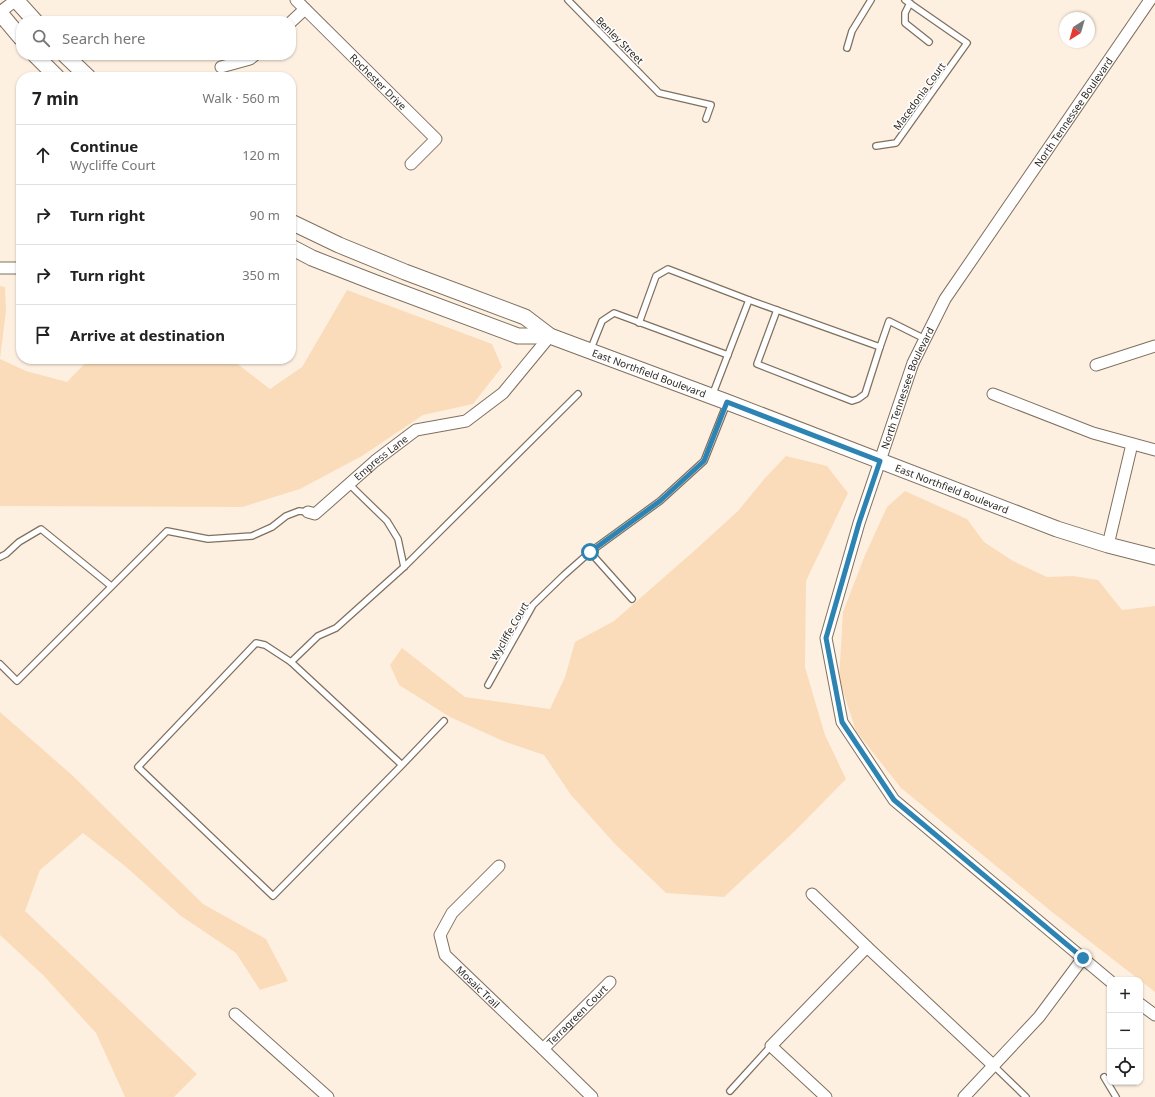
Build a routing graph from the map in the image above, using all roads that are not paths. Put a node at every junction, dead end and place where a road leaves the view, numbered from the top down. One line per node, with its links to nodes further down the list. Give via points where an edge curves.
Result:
1 (16, 0): 8 (street); 9 (main road)
2 (296, 0): 7 (street, Rochester Drive)
3 (568, 0): 20 (lane, Benley Street, via 659,93 711,105)
4 (871, 0): 13 (lane, via 852,31)
5 (1150, 0): 31 (street, North Tennessee Boulevard, via 945,299)
6 (908, 2): 12 (lane, via 905,23); 21 (lane, Macedonia Court, via 967,43 896,143)
7 (305, 9): 10 (street); 22 (street, Rochester Drive, via 436,139)
8 (0, 13): 11 (main road)
9 (30, 16)
10 (296, 17)
11 (16, 32)
12 (929, 42)
13 (847, 48)
14 (40, 60): 18 (main road)
15 (71, 60): 19 (main road)
16 (246, 60): 17 (street)
17 (221, 66)
18 (52, 72)
19 (83, 72)
20 (706, 120)
21 (876, 146)
22 (411, 164)
23 (296, 224): 30 (main road, East Northfield Boulevard, via 346,248 525,318)
24 (296, 250): 30 (main road, East Northfield Boulevard, via 376,283 518,336)
25 (0, 268): 26 (street)
26 (16, 268)
27 (749, 300): 28 (lane); 29 (lane, via 668,269 656,276); 35 (lane)
28 (777, 310): 33 (lane); 33 (lane, via 757,364 852,401 865,394)
29 (639, 323): 34 (lane, via 614,314 602,321); 35 (lane)
30 (550, 336): 34 (main road, East Northfield Boulevard); 44 (street, Empress Lane, via 503,393 466,421 416,430)
31 (925, 339): 33 (lane, via 889,321); 43 (street, North Tennessee Boulevard, via 913,363)
32 (1155, 346): 36 (street)
33 (880, 347)
34 (590, 351): 39 (main road, East Northfield Boulevard)
35 (728, 355): 39 (lane)
36 (1096, 365)
37 (578, 394): 50 (lane)
38 (992, 394): 41 (street, via 1093,433)
39 (712, 397): 40 (main road, East Northfield Boulevard)
40 (727, 402): 43 (main road, East Northfield Boulevard); 47 (lane, Wycliffe Court, via 704,461 660,501)
41 (1132, 444): 42 (street); 46 (street)
42 (1155, 450)
43 (880, 461): 46 (main road, East Northfield Boulevard, via 1057,529); 61 (street, North Tennessee Boulevard, via 826,638 842,722 894,800)
44 (349, 484): 45 (street, Empress Lane, via 315,514); 50 (lane, via 387,521 398,539)
45 (308, 512): 51 (lane, via 299,511 286,516 272,527 252,536 208,539 166,531)
46 (1108, 545): 49 (main road, East Northfield Boulevard)
47 (590, 552): 52 (lane); 55 (lane, Wycliffe Court, via 534,605)
48 (0, 557): 51 (lane, via 19,542 41,530)
49 (1155, 557)
50 (404, 567): 53 (lane, via 336,628 318,636)
51 (111, 586): 54 (lane, via 17,681)
52 (632, 599)
53 (291, 662): 57 (lane); 57 (lane, via 265,645 256,643 138,767 273,896)
54 (0, 664)
55 (488, 685)
56 (444, 721): 57 (lane)
57 (402, 765)
58 (499, 866): 68 (street, Mosaic Trail, via 452,913 440,935 445,955)
59 (812, 894): 60 (street)
60 (867, 947): 67 (street); 69 (street)
61 (1083, 958): 62 (street, North Tennessee Boulevard); 69 (street, via 1039,1017)
62 (1107, 978)
63 (610, 982): 68 (street, Terragreen Court)
64 (1143, 1006): 66 (street)
65 (236, 1014): 72 (street)
66 (1155, 1015)
67 (771, 1046): 71 (lane); 74 (street)
68 (543, 1049): 73 (street, Mosaic Trail)
69 (994, 1066): 75 (street); 76 (lane)
70 (1104, 1077): 77 (lane)
71 (730, 1091)
72 (328, 1097)
73 (592, 1097)
74 (826, 1097)
75 (964, 1097)
76 (1026, 1097)
77 (1116, 1097)

